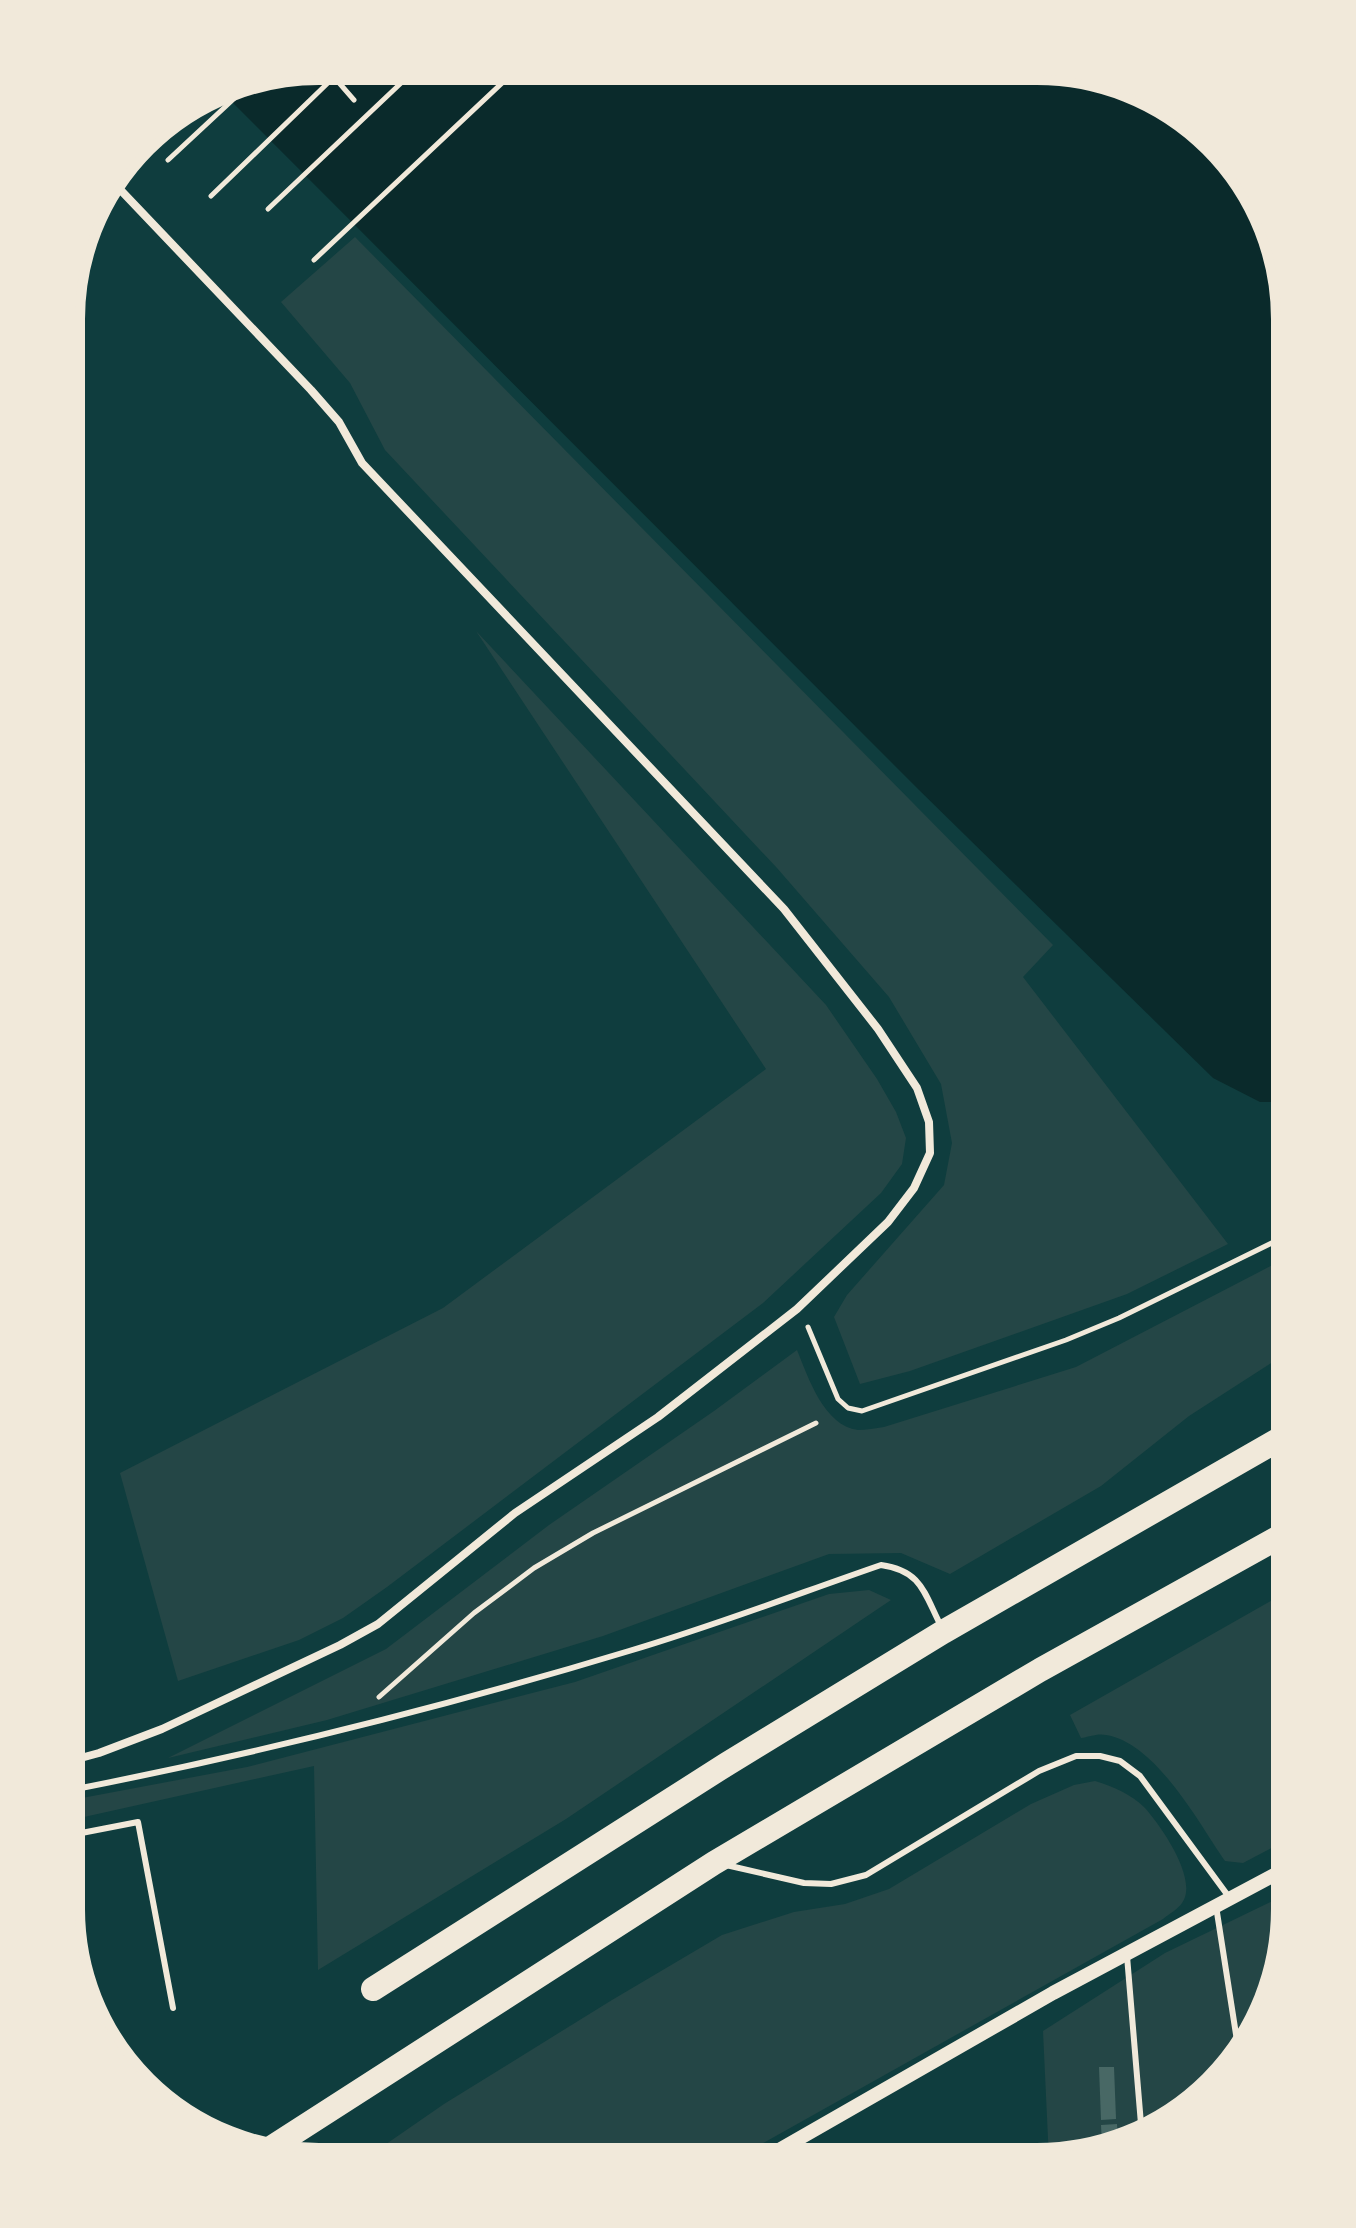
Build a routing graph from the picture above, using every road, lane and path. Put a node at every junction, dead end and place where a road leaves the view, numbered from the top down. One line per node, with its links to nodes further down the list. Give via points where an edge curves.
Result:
1 (331, 80): 9 (path)
2 (337, 80): 6 (path)
3 (404, 80): 10 (path)
4 (505, 80): 11 (path)
5 (239, 94): 7 (path)
6 (354, 100)
7 (168, 160)
8 (119, 188): 13 (street, via 311,390 339,422 362,463 784,909 917,1088 929,1122 930,1153 914,1188 888,1222)
9 (211, 196)
10 (268, 209)
11 (314, 260)
12 (1275, 1241): 13 (path, via 1066,1340 862,1411 838,1399)
13 (797, 1309): 19 (street, via 658,1417 515,1513 378,1624 162,1729)
14 (816, 1423): 18 (path, via 593,1533 534,1568 474,1613)
15 (1275, 1441): 17 (highway)
16 (1275, 1539): 22 (highway, via 1040,1670)
17 (943, 1632): 18 (lane, via 912,1575 881,1565 632,1650); 26 (highway)
18 (339, 1732): 20 (lane)
19 (80, 1758)
20 (80, 1788)
21 (80, 1833): 27 (lane, via 138,1822)
22 (714, 1863): 24 (lane, via 804,1883 831,1884 866,1875 1039,1771 1076,1756 1100,1756 1120,1761 1140,1776); 30 (highway)
23 (1275, 1874): 24 (street)
24 (1223, 1902): 25 (street); 28 (lane)
25 (1126, 1954): 29 (lane); 31 (street)
26 (373, 1989)
27 (173, 2008)
28 (1238, 2038)
29 (1141, 2124)
30 (277, 2144)
31 (783, 2148)

